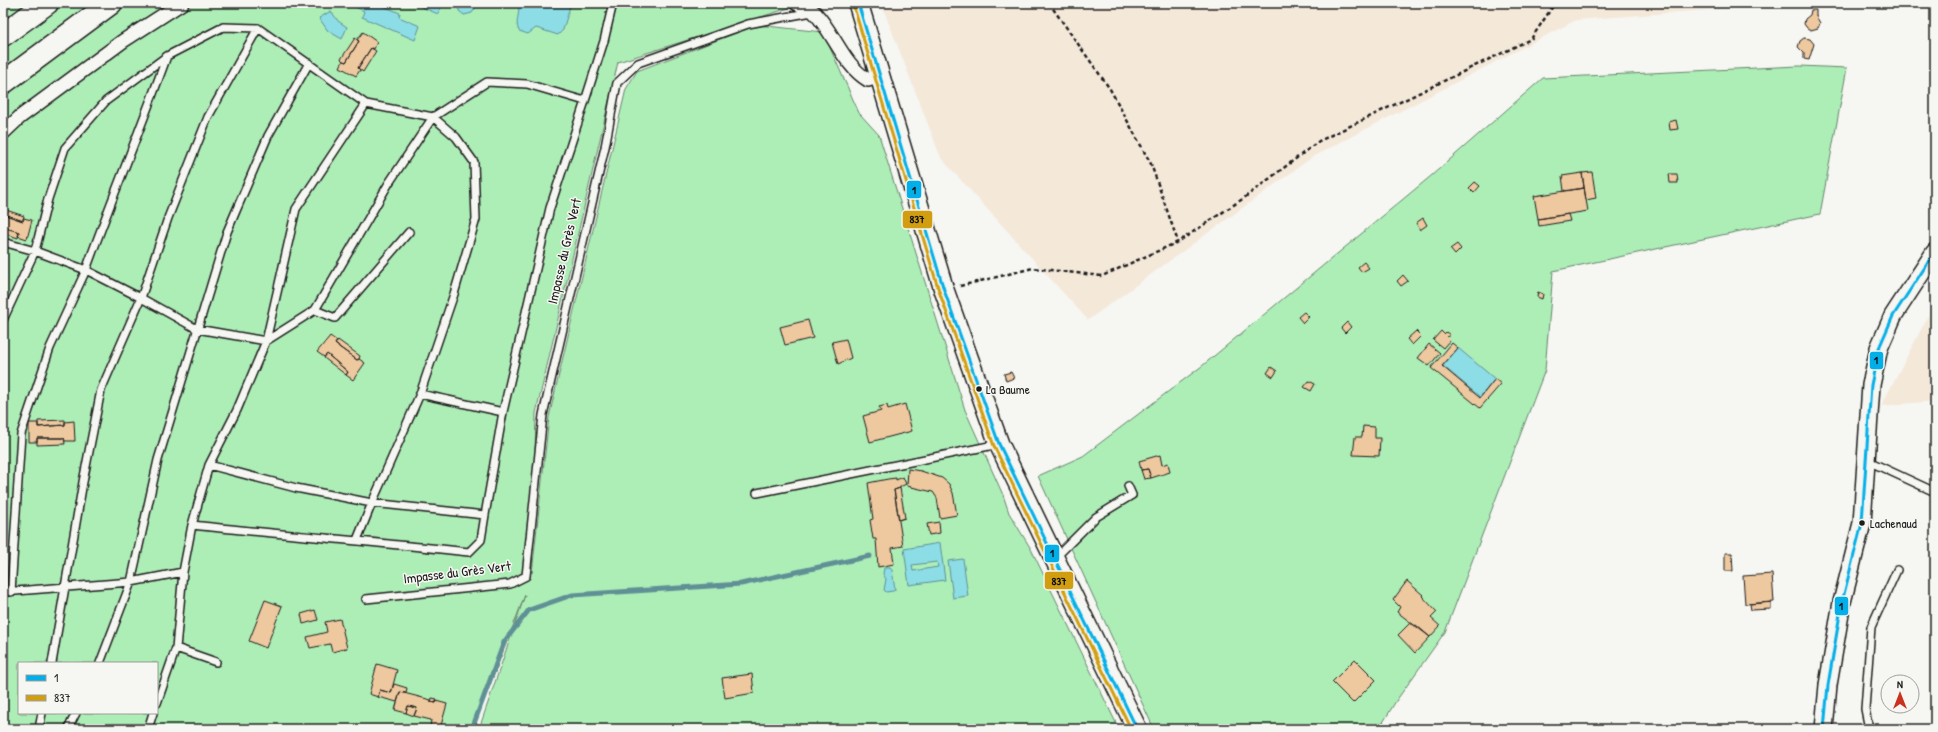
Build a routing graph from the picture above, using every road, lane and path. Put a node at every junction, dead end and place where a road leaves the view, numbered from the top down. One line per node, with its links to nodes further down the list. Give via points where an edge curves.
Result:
1 (47, 3): 11 (highway)
2 (111, 3): 15 (highway)
3 (182, 3): 19 (street, via 123,41 20,117)
4 (614, 3): 16 (lane)
5 (796, 3): 9 (street)
6 (858, 3): 14 (main road)
7 (1049, 3): 22 (path, via 1110,89 1151,164)
8 (1555, 3): 22 (path, via 1531,39 1319,141 1244,198)
9 (816, 7): 14 (street, via 861,76 868,80); 51 (lane, Impasse du Grès Vert, via 748,24 638,63 617,83 605,147 543,415 526,576 510,584)
10 (258, 28): 12 (lane, via 223,27); 13 (lane); 27 (lane, via 208,117 168,218)
11 (3, 35)
12 (167, 56): 23 (lane, via 106,101 65,148 48,199); 25 (lane)
13 (309, 63): 17 (lane); 30 (lane, via 268,136 230,226)
14 (881, 76): 26 (main road)
15 (3, 83)
16 (585, 101): 18 (lane, via 528,84 487,82); 33 (lane, via 550,208)
17 (366, 104): 18 (lane); 31 (lane, via 296,209)
18 (433, 117): 28 (lane, via 389,183); 32 (lane, via 456,137 474,162 476,219)
19 (3, 133)
20 (409, 232): 28 (lane, via 335,318)
21 (3, 242): 23 (lane)
22 (1178, 242): 26 (path, via 1102,276 1033,268)
23 (35, 251): 25 (lane); 29 (lane)
24 (1935, 252): 35 (street, via 1893,316 1879,348 1871,384)
25 (86, 270): 27 (lane); 50 (lane, via 50,348 21,434)
26 (944, 290): 34 (main road)
27 (141, 298): 30 (lane); 48 (lane, via 101,390)
28 (314, 310): 31 (lane)
29 (3, 320)
30 (197, 329): 31 (lane); 47 (lane, via 158,460)
31 (266, 341): 36 (lane, via 237,410)
32 (420, 394): 33 (lane); 40 (lane)
33 (504, 412): 41 (lane)
34 (999, 444): 39 (lane); 44 (main road)
35 (1866, 460): 38 (lane); 64 (street, via 1862,523 1842,602 1828,685)
36 (209, 465): 40 (lane, via 296,488); 42 (lane)
37 (1128, 486): 44 (lane, via 1132,495 1096,517)
38 (1935, 492)
39 (758, 493)
40 (372, 502): 41 (lane); 43 (lane)
41 (485, 515): 43 (lane, via 481,540 469,552)
42 (192, 525): 43 (lane); 46 (lane)
43 (357, 540)
44 (1054, 559): 63 (main road)
45 (1897, 570): 65 (lane, via 1871,627 1865,709)
46 (183, 572): 47 (lane); 52 (lane)
47 (131, 582): 48 (lane); 54 (lane)
48 (64, 589): 50 (lane); 53 (lane)
49 (3, 592): 50 (lane)
50 (11, 592)
51 (366, 599)
52 (176, 648): 55 (lane); 56 (lane)
53 (52, 662)
54 (100, 662)
55 (216, 662)
56 (158, 700)
57 (42, 714): 60 (lane)
58 (76, 714): 61 (lane)
59 (154, 714): 62 (lane)
60 (39, 729)
61 (68, 729)
62 (148, 729)
63 (1137, 729)
64 (1824, 729)
65 (1869, 729)

